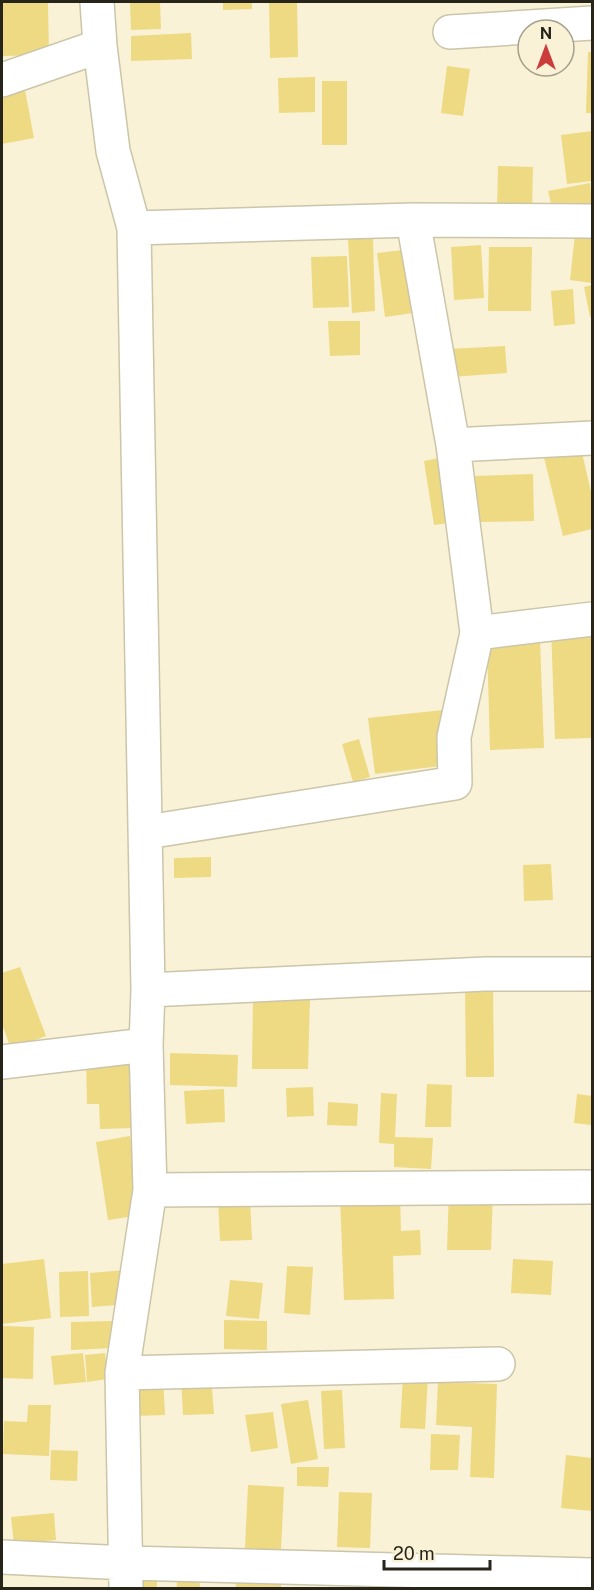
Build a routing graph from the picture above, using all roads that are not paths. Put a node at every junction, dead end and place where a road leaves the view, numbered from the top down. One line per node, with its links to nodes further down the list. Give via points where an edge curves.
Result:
1 (97, 2): 4 (street)
2 (592, 23): 3 (street)
3 (450, 32)
4 (100, 46): 5 (street); 8 (street, via 113,151)
5 (2, 80)
6 (413, 220): 7 (street); 8 (street); 10 (street)
7 (592, 221)
8 (134, 228): 13 (street)
9 (592, 438): 10 (street)
10 (453, 445): 12 (street)
11 (592, 619): 12 (street)
12 (477, 633): 13 (street, via 454,737 455,783)
13 (147, 832): 15 (street)
14 (592, 974): 15 (street, via 485,974)
15 (148, 990): 16 (street)
16 (146, 1045): 17 (street); 19 (street)
17 (2, 1062)
18 (592, 1187): 19 (street)
19 (150, 1190): 21 (street)
20 (498, 1364): 21 (street)
21 (122, 1373): 24 (street)
22 (2, 1557): 24 (street)
23 (592, 1575): 24 (street)
24 (127, 1576)

